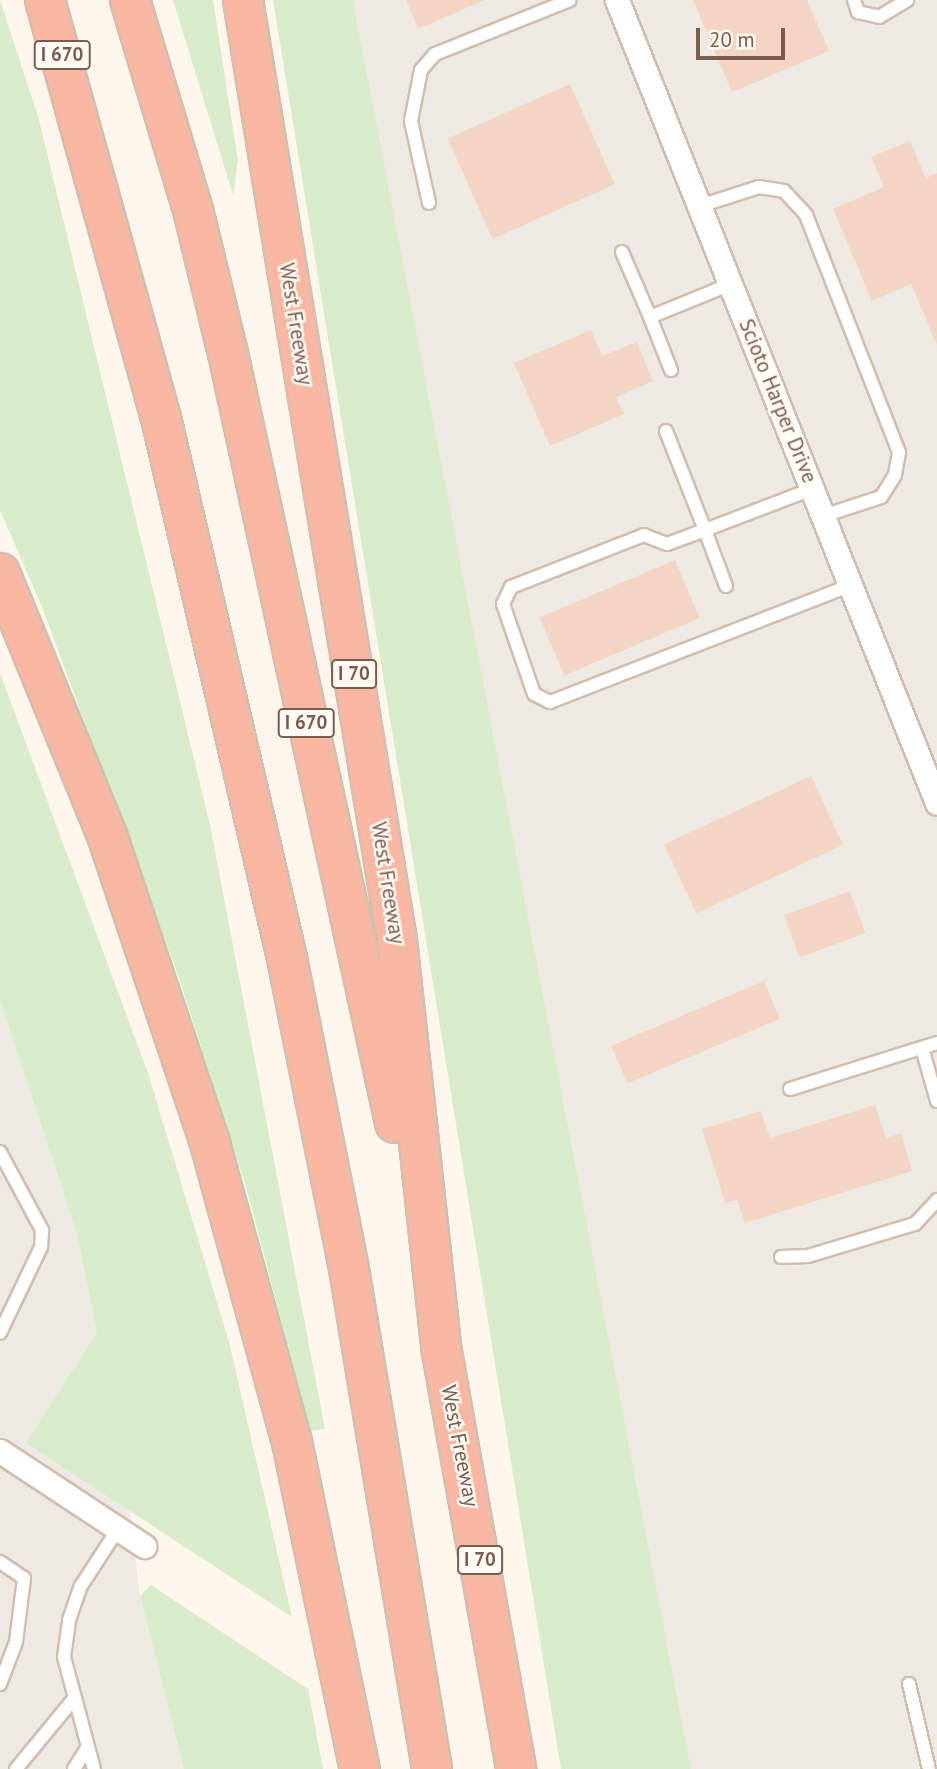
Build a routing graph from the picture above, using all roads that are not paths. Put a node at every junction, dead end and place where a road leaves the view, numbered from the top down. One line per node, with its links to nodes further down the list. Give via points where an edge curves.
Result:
1 (45, 0): 43 (highway, I 670, via 162,422 288,958 349,1269)
2 (130, 0): 30 (highway, I 670, via 194,214 228,353)
3 (243, 0): 30 (highway, West Freeway / I 70, via 397,940)
4 (570, 0): 8 (lane, via 435,54 421,70 411,121)
5 (617, 0): 9 (street, Scioto Harper Drive)
6 (853, 0): 7 (lane, via 858,12 879,17)
7 (907, 0)
8 (429, 204)
9 (700, 206): 11 (street, Scioto Harper Drive); 16 (lane, via 759,187 784,191 806,215 900,452 895,475 881,497)
10 (622, 252): 12 (lane)
11 (731, 284): 12 (lane); 15 (street, Scioto Harper Drive)
12 (650, 317): 13 (lane)
13 (671, 370)
14 (666, 431): 17 (lane)
15 (812, 489): 16 (street, Scioto Harper Drive); 17 (lane)
16 (823, 516): 20 (street, Scioto Harper Drive)
17 (705, 530): 19 (lane); 20 (lane, via 667,544 644,535 511,587 503,604 534,694 550,702)
18 (0, 573): 42 (highway, via 107,835 210,1143 292,1442)
19 (726, 586)
20 (851, 586): 21 (street, Scioto Harper Drive)
21 (937, 803)
22 (937, 1043): 23 (lane)
23 (922, 1048): 24 (lane); 25 (lane)
24 (790, 1089)
25 (937, 1101)
26 (0, 1152): 29 (lane, via 42,1230 41,1247)
27 (937, 1200): 28 (lane, via 915,1224 808,1256)
28 (781, 1256)
29 (0, 1333)
30 (442, 1352): 44 (highway, West Freeway / I 70)
31 (0, 1451): 32 (street)
32 (118, 1529): 33 (street); 37 (lane, via 81,1586 69,1619 64,1657)
33 (144, 1546)
34 (0, 1562): 35 (lane, via 24,1577 16,1642)
35 (0, 1684)
36 (909, 1684): 45 (lane)
37 (72, 1702): 38 (lane); 39 (lane)
38 (88, 1748): 40 (lane); 41 (lane)
39 (16, 1769)
40 (74, 1769)
41 (94, 1769)
42 (360, 1769)
43 (432, 1769)
44 (516, 1769)
45 (929, 1769)

